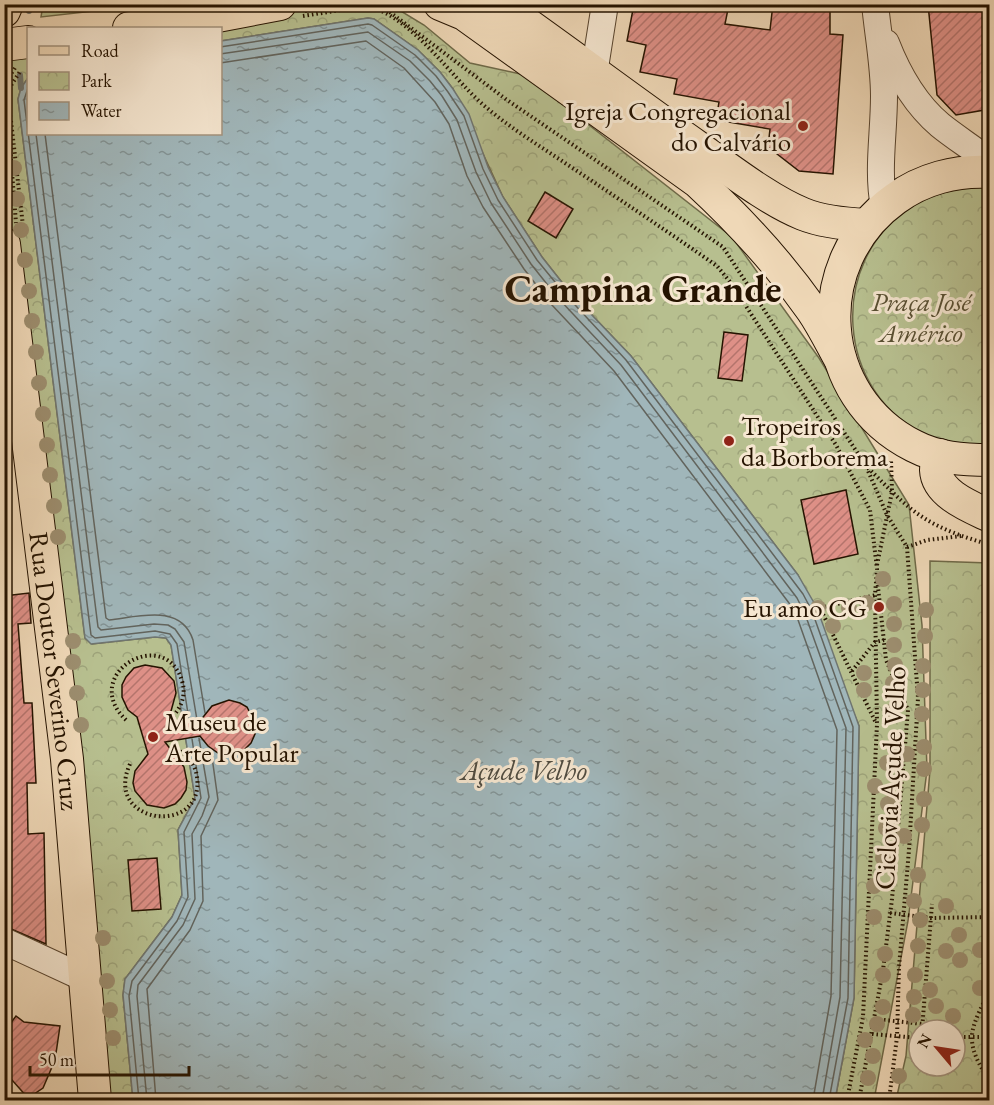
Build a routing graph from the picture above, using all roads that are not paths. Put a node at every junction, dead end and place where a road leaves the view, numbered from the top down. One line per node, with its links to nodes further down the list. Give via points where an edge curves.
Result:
1 (7, 4): 7 (main road)
2 (280, 4): 8 (main road)
3 (440, 4): 17 (main road, via 464,14 698,182 789,279)
4 (499, 4): 12 (main road)
5 (605, 4): 12 (street)
6 (875, 4): 13 (street, via 893,63 909,90 942,126); 15 (street, via 884,96 880,191)
7 (4, 11)
8 (222, 11): 9 (main road)
9 (134, 27)
10 (27, 42): 11 (main road)
11 (4, 45)
12 (594, 74): 15 (main road, via 741,177 802,214 843,224)
13 (990, 162)
14 (990, 172): 15 (main road, via 928,180 904,192)
15 (875, 216): 17 (main road, via 850,249 843,266 834,303)
16 (4, 244): 22 (main road, Rua Doutor Severino Cruz, via 68,759)
17 (840, 359): 18 (main road, via 869,412 914,446)
18 (940, 455): 19 (main road); 20 (main road, via 936,468 944,488)
19 (990, 460)
20 (990, 516)
21 (4, 940): 22 (street)
22 (84, 978): 23 (main road, Rua Doutor Severino Cruz)
23 (95, 1101)

